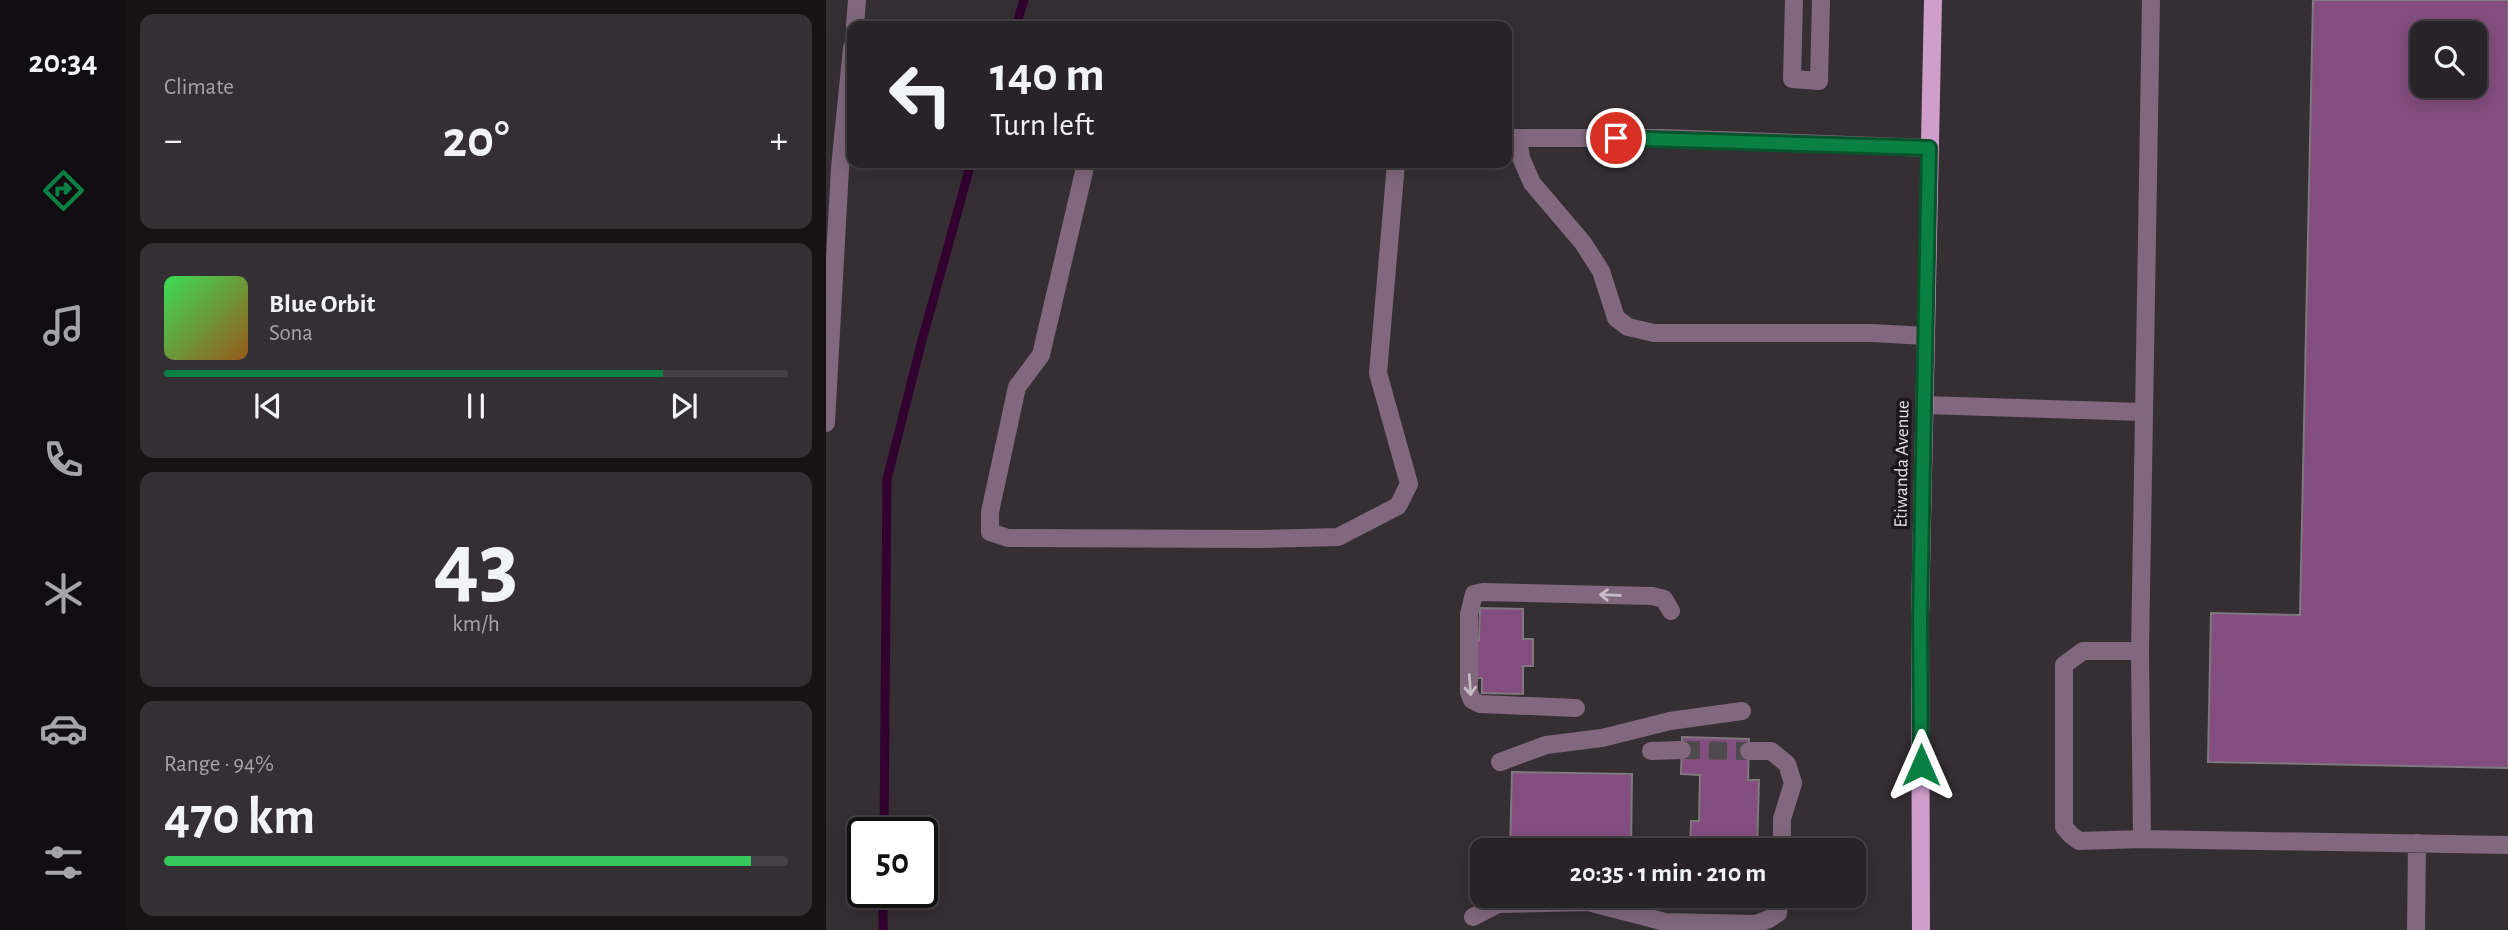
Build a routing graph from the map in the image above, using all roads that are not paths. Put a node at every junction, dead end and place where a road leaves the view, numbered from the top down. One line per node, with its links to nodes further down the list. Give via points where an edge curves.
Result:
1 (857, 0): 6 (lane)
2 (1794, 0): 3 (lane, via 1792,79 1819,81)
3 (1821, 0)
4 (1933, 0): 9 (main road, Etiwanda Avenue)
5 (2151, 0): 15 (lane)
6 (855, 21)
7 (847, 80): 10 (lane)
8 (1513, 138): 9 (lane, via 1664,138); 13 (lane, via 1532,183 1583,243 1601,271 1616,318 1628,327 1654,333)
9 (1929, 148): 13 (main road, Etiwanda Avenue)
10 (833, 168): 16 (lane)
11 (1085, 168): 12 (lane, via 1041,355 1017,387 990,512 990,532 1008,538 1338,537 1398,506 1409,484 1378,373)
12 (1396, 168)
13 (1926, 336): 14 (main road, Etiwanda Avenue)
14 (1924, 405): 15 (lane); 33 (main road, Etiwanda Avenue)
15 (2144, 412): 18 (lane)
16 (826, 424)
17 (1671, 611): 19 (lane, one-way to 19, via 1664,599 1652,596 1474,594 1469,614 1472,700)
18 (2140, 651): 26 (lane); 26 (lane, via 2083,651 2064,665 2064,827 2080,841)
19 (1576, 708)
20 (1742, 711): 24 (lane, via 1546,746)
21 (1682, 750): 22 (lane)
22 (1650, 751)
23 (1749, 751): 25 (lane, via 1771,751 1787,764 1793,783)
24 (1500, 762)
25 (1782, 838)
26 (2142, 839): 27 (lane)
27 (2417, 844): 28 (lane); 34 (lane)
28 (2508, 845)
29 (1490, 908): 32 (lane)
30 (1610, 908): 31 (lane, via 1665,922 1756,924 1778,913)
31 (1779, 908)
32 (1473, 917)
33 (1921, 930)
34 (2416, 930)

